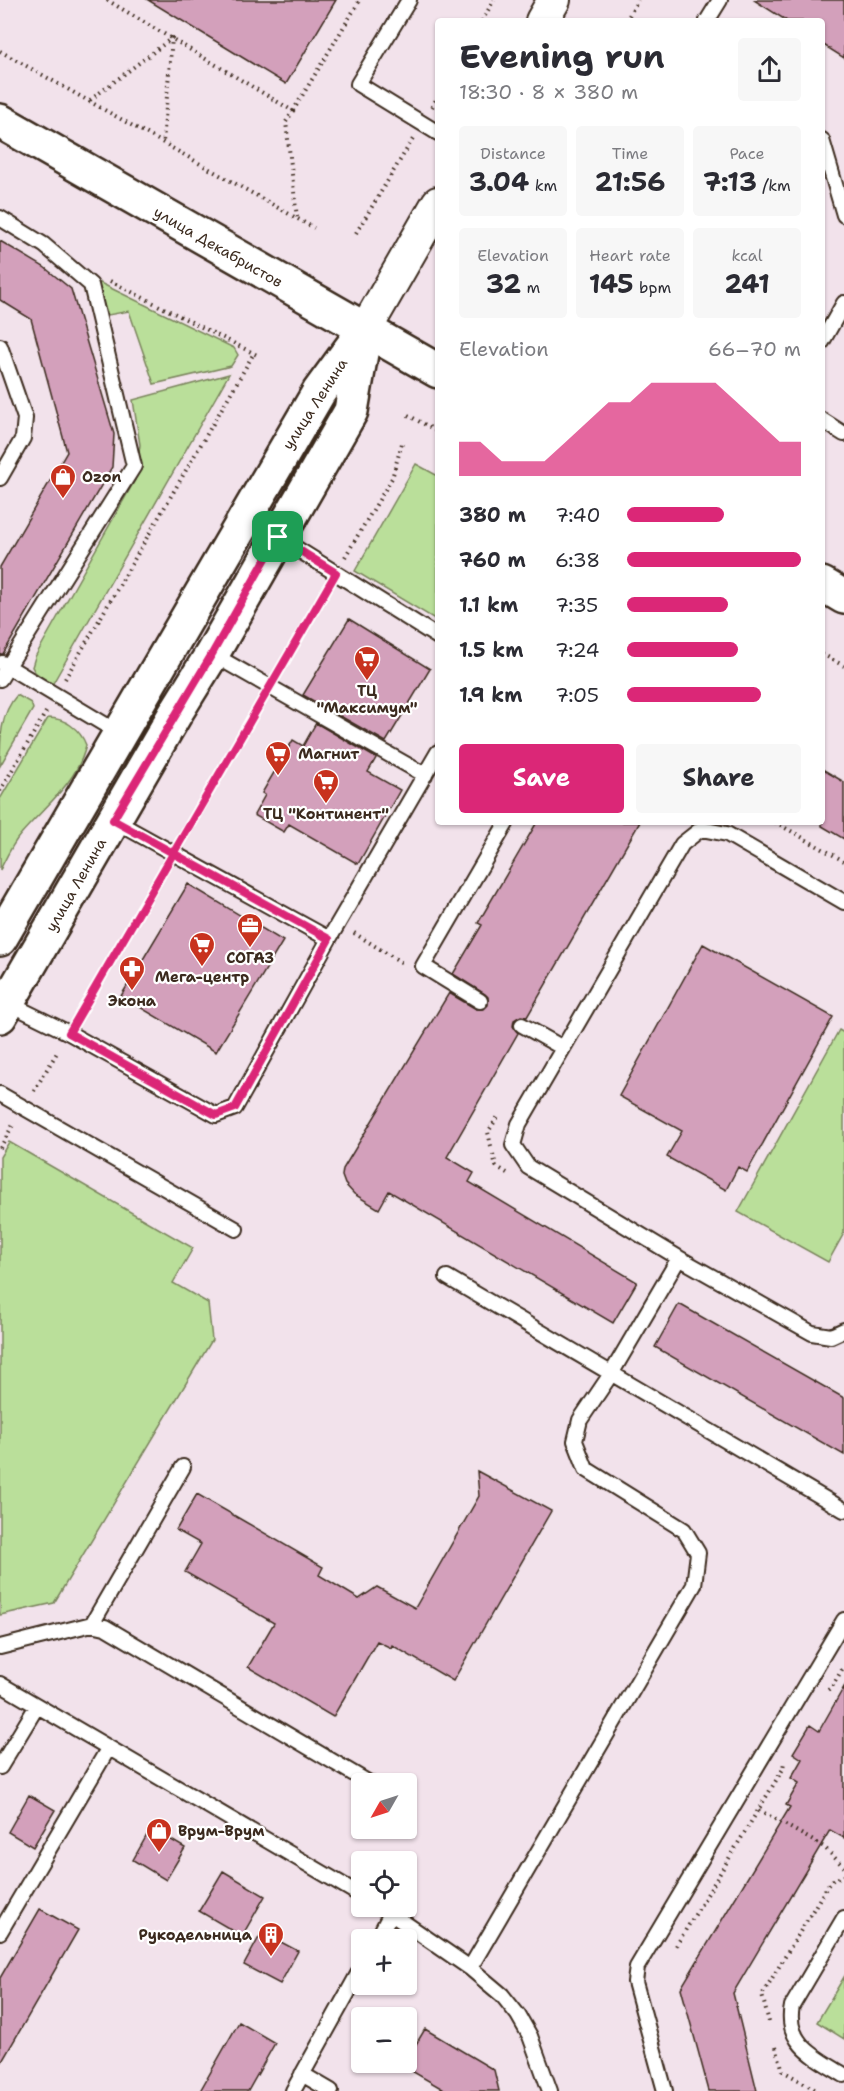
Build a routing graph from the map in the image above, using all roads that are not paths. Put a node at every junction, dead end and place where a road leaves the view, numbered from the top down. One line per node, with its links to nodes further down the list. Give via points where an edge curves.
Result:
1 (409, 0): 5 (lane, via 358,84)
2 (720, 0): 3 (lane)
3 (709, 18)
4 (0, 121): 11 (main road, улица Декабристов)
5 (435, 132)
6 (825, 150): 8 (lane)
7 (435, 208): 11 (street)
8 (844, 215)
9 (0, 218): 23 (lane, via 44,245 91,285 134,466)
10 (844, 303): 12 (lane)
11 (365, 330): 14 (main road, улица Декабристов); 18 (main road, улица Ленина, via 351,411); 25 (main road, улица Ленина, via 319,392)
12 (825, 337)
13 (0, 346): 17 (lane, via 25,418 23,438)
14 (435, 369)
15 (825, 422): 16 (lane)
16 (844, 434)
17 (0, 478)
18 (278, 537): 21 (lane); 22 (main road, улица Ленина)
19 (825, 586): 20 (main road)
20 (844, 597)
21 (435, 635)
22 (212, 654): 27 (lane); 28 (main road, улица Ленина)
23 (4, 664): 24 (lane); 25 (lane)
24 (0, 679)
25 (119, 733): 31 (main road, улица Ленина)
26 (435, 757): 27 (lane)
27 (425, 775): 32 (lane)
28 (113, 820): 32 (lane); 34 (main road, улица Ленина)
29 (505, 825): 33 (lane, via 423,966)
30 (844, 902): 36 (lane, via 727,834 701,829 682,844)
31 (0, 939)
32 (329, 939): 34 (lane, via 235,1108 216,1115 69,1033)
33 (480, 1001)
34 (4, 1009)
35 (522, 1025): 36 (lane)
36 (563, 1048): 39 (lane, via 519,1124 513,1145 528,1167)
37 (0, 1094): 38 (lane)
38 (236, 1229)
39 (679, 1258): 41 (lane, via 812,1333 831,1336); 42 (lane)
40 (447, 1277): 42 (lane)
41 (844, 1330)
42 (611, 1374): 44 (lane); 57 (lane, via 580,1420 575,1441 586,1469 684,1530 698,1553 694,1585)
43 (183, 1467): 46 (lane)
44 (844, 1510)
45 (844, 1620): 64 (lane, via 637,1967 635,1982)
46 (92, 1624): 47 (lane); 52 (lane, via 105,1627)
47 (0, 1647)
48 (0, 1684): 49 (lane)
49 (37, 1706): 50 (lane); 51 (lane)
50 (108, 1749): 53 (lane); 56 (lane)
51 (0, 1767)
52 (352, 1773)
53 (351, 1890)
54 (396, 1917): 57 (lane)
55 (842, 1927): 60 (lane, via 792,2006 789,2018 797,2042)
56 (0, 1932)
57 (470, 1968): 63 (lane, via 502,1995 518,2015)
58 (351, 1987): 59 (lane)
59 (303, 2074): 61 (lane); 62 (lane)
60 (844, 2075)
61 (293, 2091)
62 (331, 2091)
63 (550, 2091)
64 (665, 2091)

